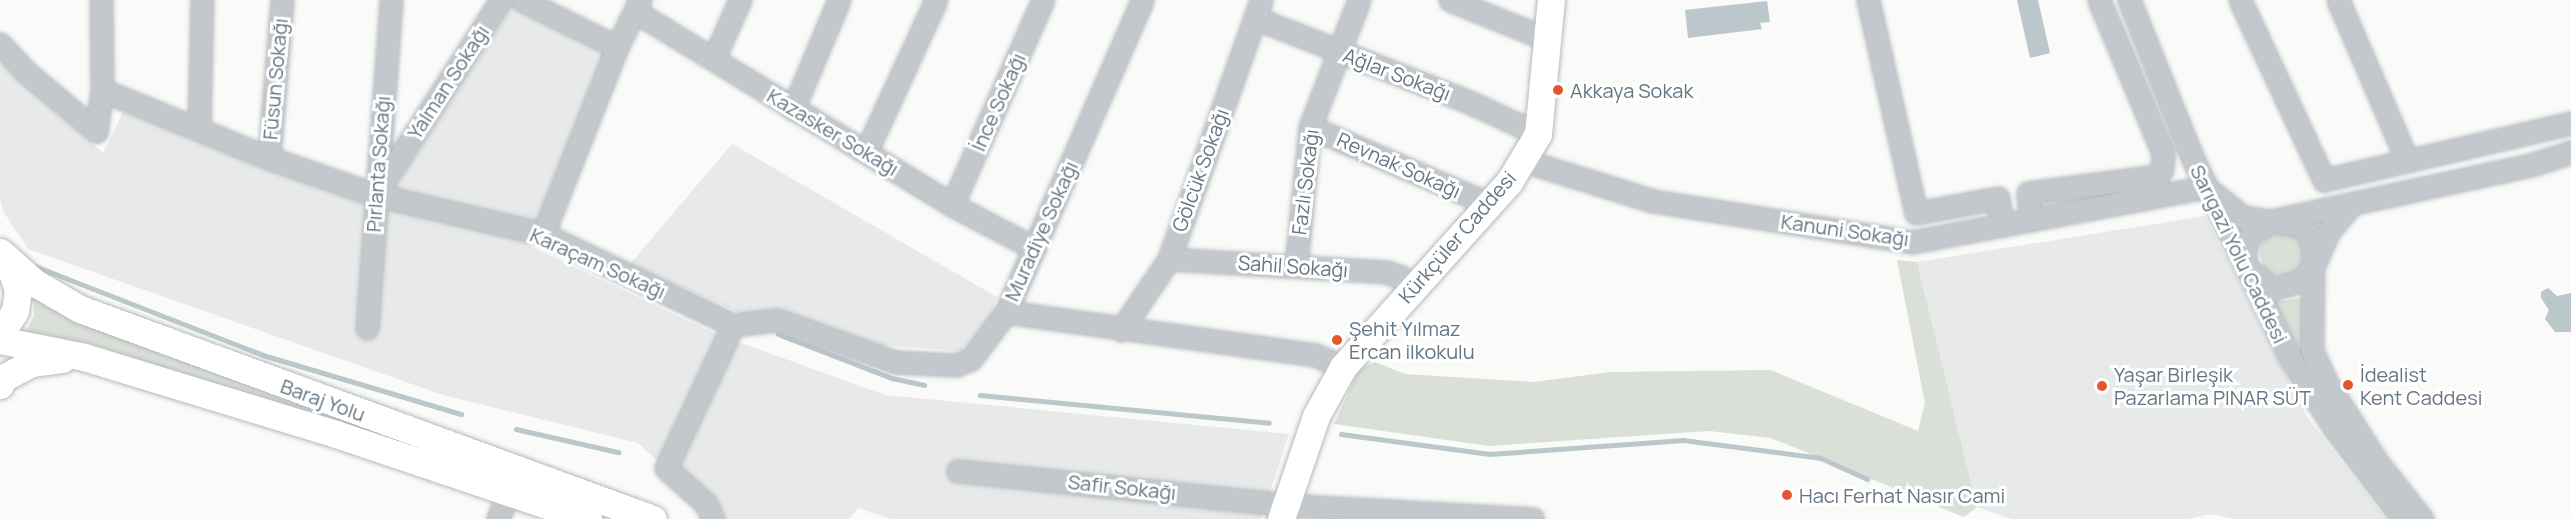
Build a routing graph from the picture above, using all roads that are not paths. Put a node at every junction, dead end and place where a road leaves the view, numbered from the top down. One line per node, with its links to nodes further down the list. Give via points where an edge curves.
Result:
1 (101, 0): 27 (street)
2 (202, 0): 31 (street)
3 (282, 0): 35 (street, Füsun Sokağı)
4 (391, 0): 40 (street, Pırlanta Sokağı)
5 (501, 0): 40 (street, Yalman Sokağı)
6 (522, 0): 24 (street)
7 (740, 0): 26 (street)
8 (839, 0): 28 (street)
9 (936, 0): 33 (street)
10 (1043, 0): 43 (street, İnce Sokağı)
11 (1142, 0): 49 (street, Muradiye Sokağı)
12 (1359, 0): 25 (street, Fazlı Sokağı)
13 (1450, 0): 22 (street)
14 (1551, 0): 22 (main road, Kürkçüler Caddesi)
15 (1868, 0): 41 (street, via 1916,213)
16 (2099, 0): 39 (street, via 2163,153 2162,169 2158,176)
17 (2129, 0): 38 (street, Sarıgazi Yolu Caddesi)
18 (2240, 0): 37 (street, via 2324,180)
19 (2338, 0): 37 (street)
20 (638, 6): 24 (street); 26 (street, Kazasker Sokağı)
21 (1258, 9): 25 (street, Ağlar Sokağı); 51 (street, Gölcük Sokağı)
22 (1547, 39): 32 (main road, Kürkçüler Caddesi)
23 (0, 44): 27 (street, via 26,72 96,131)
24 (617, 47): 48 (street)
25 (1338, 51): 30 (street, Fazlı Sokağı); 32 (street, Ağlar Sokağı)
26 (714, 58): 28 (street, Kazasker Sokağı)
27 (102, 90): 31 (street, Karaçam Sokağı)
28 (793, 109): 33 (street, Kazasker Sokağı)
29 (2571, 123): 37 (street)
30 (1310, 126): 42 (street, Revnak Sokağı); 52 (street, Fazlı Sokağı)
31 (199, 128): 35 (street, Karaçam Sokağı)
32 (1538, 134): 36 (main road, Kürkçüler Caddesi)
33 (866, 152): 43 (street, Kazasker Sokağı)
34 (2571, 152): 44 (street)
35 (269, 158): 40 (street, Karaçam Sokağı)
36 (1522, 160): 42 (main road, Kürkçüler Caddesi); 47 (street, Kanuni Sokağı, via 1653,201 1908,242)
37 (2407, 160)
38 (2206, 187): 45 (street, Kanuni Sokağı); 46 (street, via 2243,217); 53 (street, Sarıgazi Yolu Caddesi)
39 (2028, 193): 41 (street); 45 (street)
40 (376, 195): 48 (street, Karaçam Sokağı); 58 (street, Pırlanta Sokağı)
41 (1998, 198): 47 (street)
42 (1488, 204): 55 (main road, Kürkçüler Caddesi)
43 (952, 205): 49 (street, Kazasker Sokağı)
44 (2350, 206): 46 (street); 54 (street, via 2329,231)
45 (2030, 220): 47 (street, Kanuni Sokağı)
46 (2271, 221): 53 (street, via 2252,234 2245,249); 54 (street, via 2297,225 2306,231 2313,247)
47 (2002, 225)
48 (543, 234): 57 (street, Karaçam Sokağı)
49 (1034, 248): 56 (street, Muradiye Sokağı)
50 (3, 254): 60 (main road, via 18,290 15,311); 66 (main road, Baraj Yolu, via 35,283 80,309)
51 (1168, 259): 52 (street, Sahil Sokağı); 59 (street, Gölcük Sokağı)
52 (1296, 265): 55 (street, Sahil Sokağı, via 1386,272 1401,277)
53 (2246, 267): 54 (street, via 2273,289 2300,281); 73 (street, Sarıgazi Yolu Caddesi, via 2290,358 2334,428)
54 (2313, 267): 74 (street, via 2312,351 2328,385 2377,462)
55 (1412, 288): 63 (main road, Kürkçüler Caddesi)
56 (1006, 312): 57 (street, via 971,359 956,365 895,362 777,320); 59 (street, Muradiye Sokağı)
57 (733, 325): 71 (street, via 666,468 706,504)
58 (367, 328)
59 (1121, 330): 63 (street, Muradiye Sokağı, via 1315,355)
60 (0, 334)
61 (0, 340): 62 (main road, Baraj Yolu)
62 (84, 357): 64 (main road, via 31,363 3,378); 66 (main road, Baraj Yolu)
63 (1343, 367): 67 (main road, Kürkçüler Caddesi, via 1316,416)
64 (0, 385)
65 (958, 471): 67 (street, Safir Sokağı)
66 (512, 478): 68 (street); 69 (main road, Baraj Yolu); 70 (main road, Baraj Yolu)
67 (1284, 512): 72 (street, Safir Sokağı)
68 (498, 519)
69 (588, 519)
70 (653, 519)
71 (713, 519)
72 (1533, 519)
73 (2403, 519)
74 (2421, 519)

